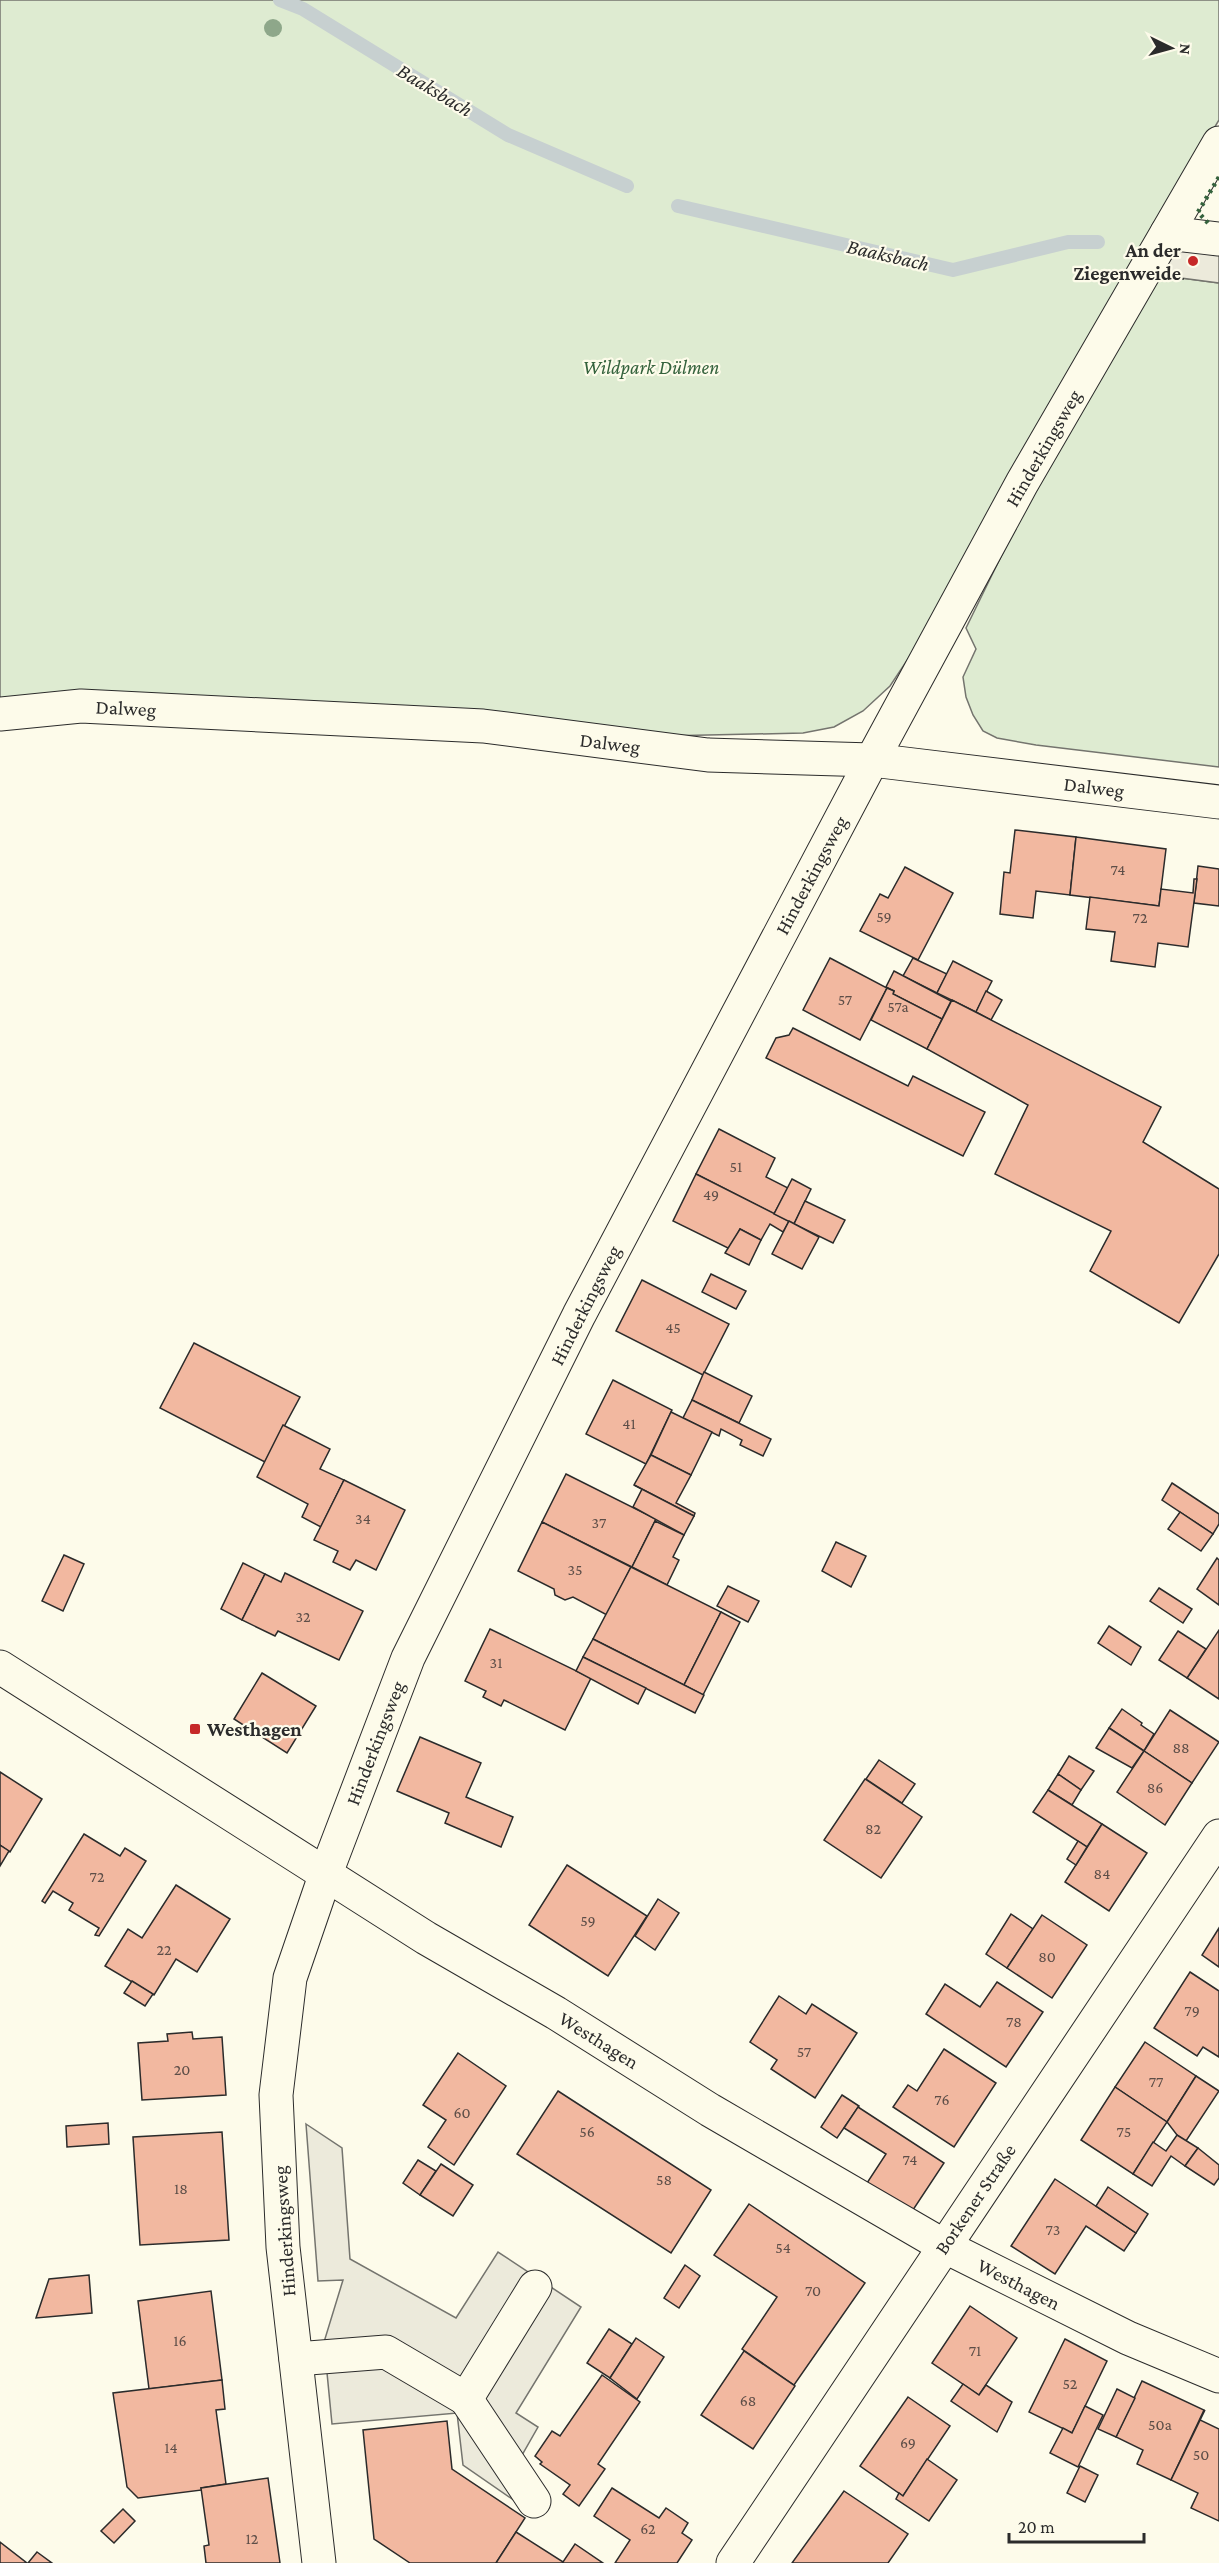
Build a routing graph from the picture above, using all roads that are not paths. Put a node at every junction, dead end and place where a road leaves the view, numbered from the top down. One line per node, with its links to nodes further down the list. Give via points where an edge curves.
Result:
1 (1219, 143): 2 (street, Hinderkingsweg)
2 (1167, 233): 3 (street); 5 (street, Hinderkingsweg, via 1022,483)
3 (1219, 239)
4 (0, 714): 5 (street, Dalweg, via 81,706 483,726 708,755)
5 (872, 760): 6 (street, Dalweg); 9 (street, Hinderkingsweg, via 585,1304 408,1659)
6 (1219, 802)
7 (0, 1667): 9 (street, Westhagen)
8 (1219, 1836): 10 (street, Borkener Straße)
9 (326, 1873): 10 (street, Westhagen, via 710,2110); 12 (street, Hinderkingsweg, via 290,1978 276,2095 283,2247)
10 (944, 2246): 13 (street, Westhagen, via 1128,2338); 17 (street, Borkener Straße)
11 (535, 2287): 14 (street)
12 (296, 2359): 14 (street, via 386,2352); 16 (street, Hinderkingsweg)
13 (1219, 2376)
14 (466, 2399): 15 (street)
15 (534, 2501)
16 (319, 2563)
17 (733, 2563)

